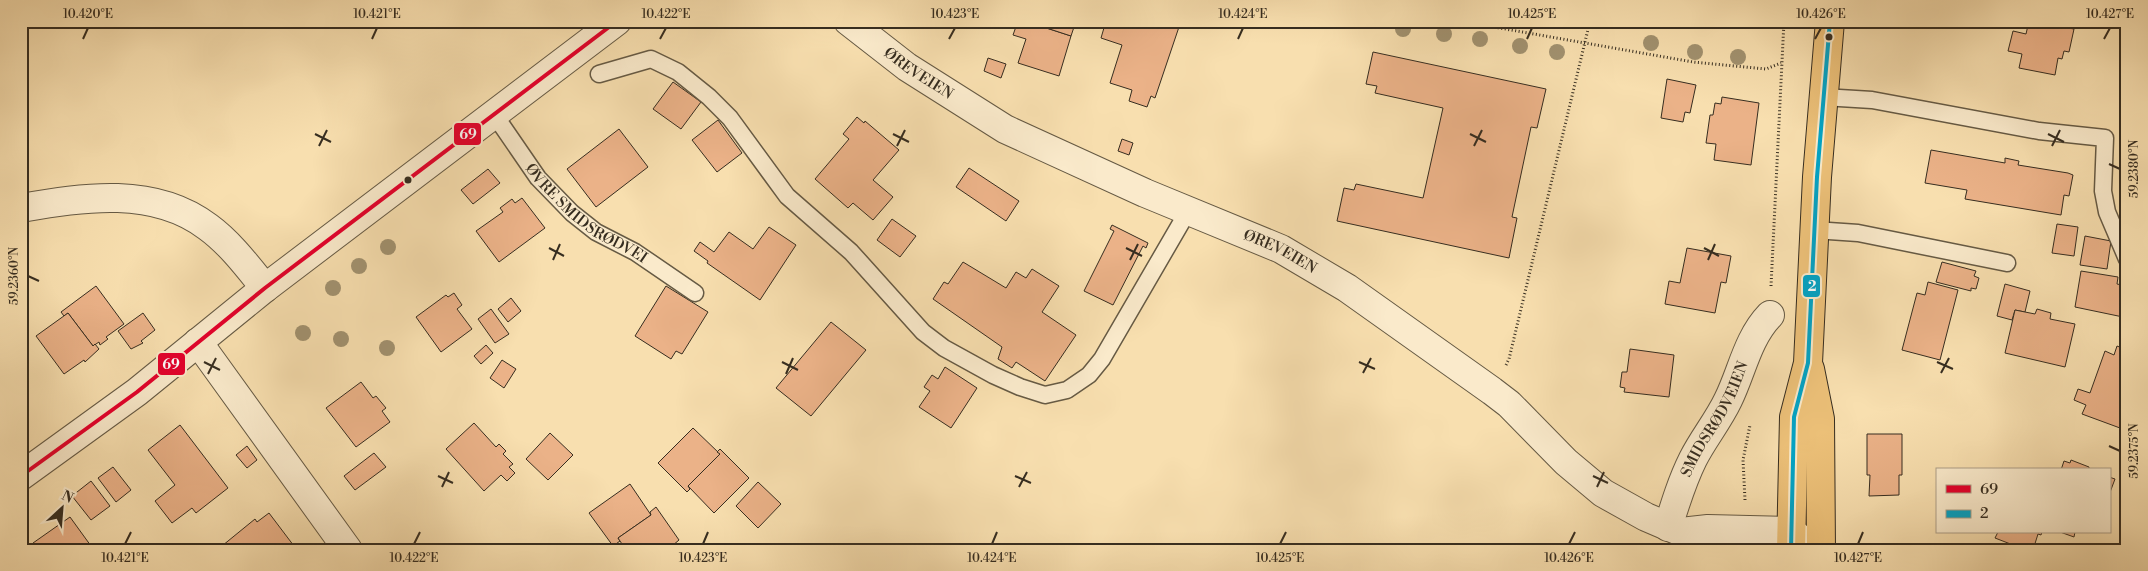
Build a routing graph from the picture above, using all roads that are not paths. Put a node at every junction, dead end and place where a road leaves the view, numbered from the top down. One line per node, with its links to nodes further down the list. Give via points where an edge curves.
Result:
1 (617, 21): 6 (street)
2 (848, 21): 8 (street, ØREVEIEN, via 907,67 1005,129)
3 (1830, 21): 5 (main road)
4 (599, 74): 8 (lane, via 651,59 678,72 730,118 788,196 851,252 923,332 944,348 993,374 1045,395 1067,390 1089,375 1102,359)
5 (1824, 97): 9 (main road); 10 (lane, via 1872,100 2038,131 2106,138 2103,192 2107,212)
6 (494, 114): 12 (street); 13 (lane, ØVRE SMIDSRØDVEI, via 538,178 572,213 596,232 635,252)
7 (21, 208): 12 (street, via 125,197 170,205 208,227)
8 (1188, 211): 18 (street, ØREVEIEN, via 1282,249 1339,283 1492,391 1603,493)
9 (1814, 230): 11 (lane, via 1858,233); 16 (main road)
10 (2127, 259)
11 (2007, 263)
12 (265, 288): 15 (street)
13 (695, 293)
14 (1770, 315): 18 (street, SMIDSRØDVEIEN, via 1761,324 1728,401 1693,459 1679,490)
15 (198, 342): 17 (street, via 137,392); 20 (street)
16 (1808, 363): 19 (main road, via 1794,417); 23 (main road, via 1820,419)
17 (21, 476)
18 (1674, 530): 19 (street, via 1708,528); 21 (street, ØREVEIEN)
19 (1791, 541): 22 (street)
20 (348, 550)
21 (1706, 550)
22 (1814, 550)
23 (1821, 550)

